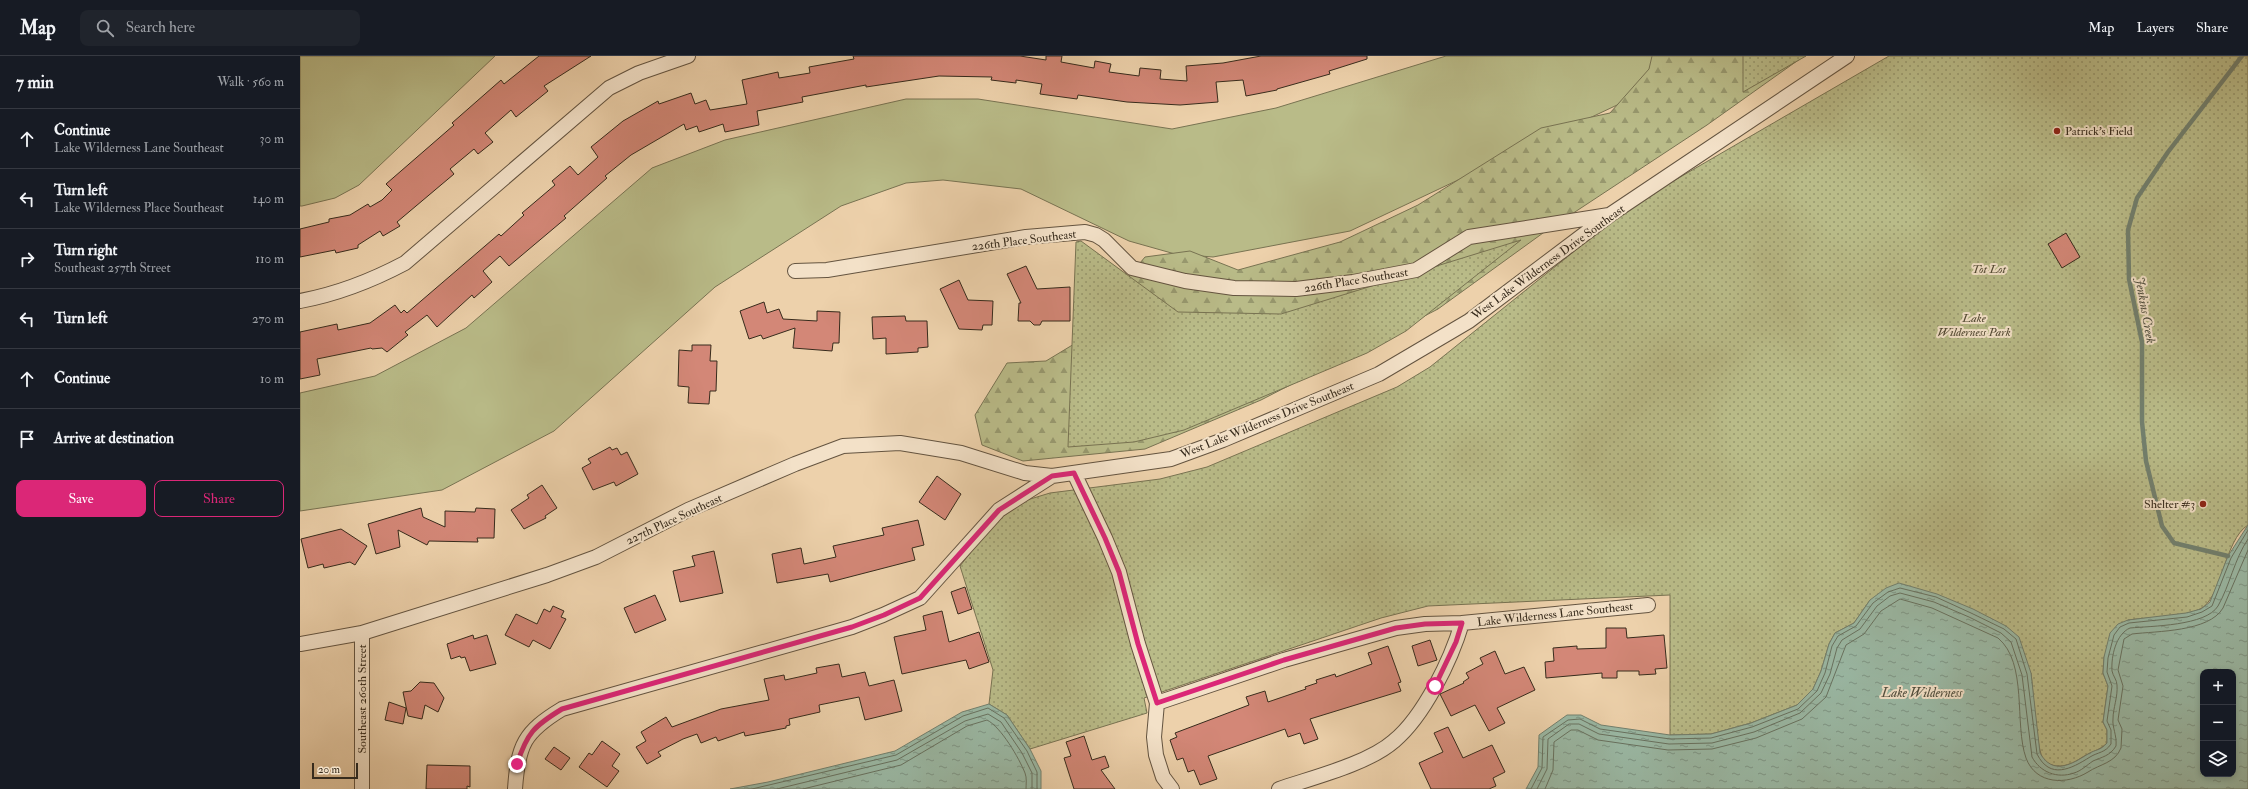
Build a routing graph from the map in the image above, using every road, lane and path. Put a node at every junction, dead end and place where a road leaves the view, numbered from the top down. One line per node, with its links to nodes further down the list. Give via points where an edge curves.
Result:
1 (688, 56): 5 (street, via 639,73 609,88 405,263 372,280 340,292)
2 (1847, 56): 3 (street, West Lake Wilderness Drive Southeast)
3 (1612, 214): 4 (street, 226th Place Southeast, via 1468,237 1416,270 1353,282 1296,289 1234,288 1185,281 1132,268 1104,240 1085,232 1026,237 827,270); 6 (street, West Lake Wilderness Drive Southeast, via 1468,320 1379,374 1223,440 1171,459)
4 (795, 272)
5 (300, 301)
6 (1074, 473): 7 (street, West Lake Wilderness Drive Southeast); 12 (street, via 1119,572)
7 (1052, 476): 10 (street, 227th Place Southeast, via 1025,473 961,453 900,443 843,446 688,510 596,556 547,575); 14 (street, West Lake Wilderness Drive Southeast, via 999,510 920,598 852,627 562,709 538,723 524,742 517,764)
8 (1648, 605): 9 (street, Lake Wilderness Lane Southeast)
9 (1462, 623): 12 (street, via 1396,628 1284,660); 16 (street, Lake Wilderness Lane Southeast, via 1435,686 1418,713 1394,742 1354,763)
10 (362, 633): 11 (street, 227th Place Southeast); 13 (street, Southeast 260th Street)
11 (300, 644)
12 (1157, 703): 15 (street, via 1154,738 1156,755 1163,777)
13 (362, 789)
14 (515, 789)
15 (1172, 789)
16 (1278, 789)

